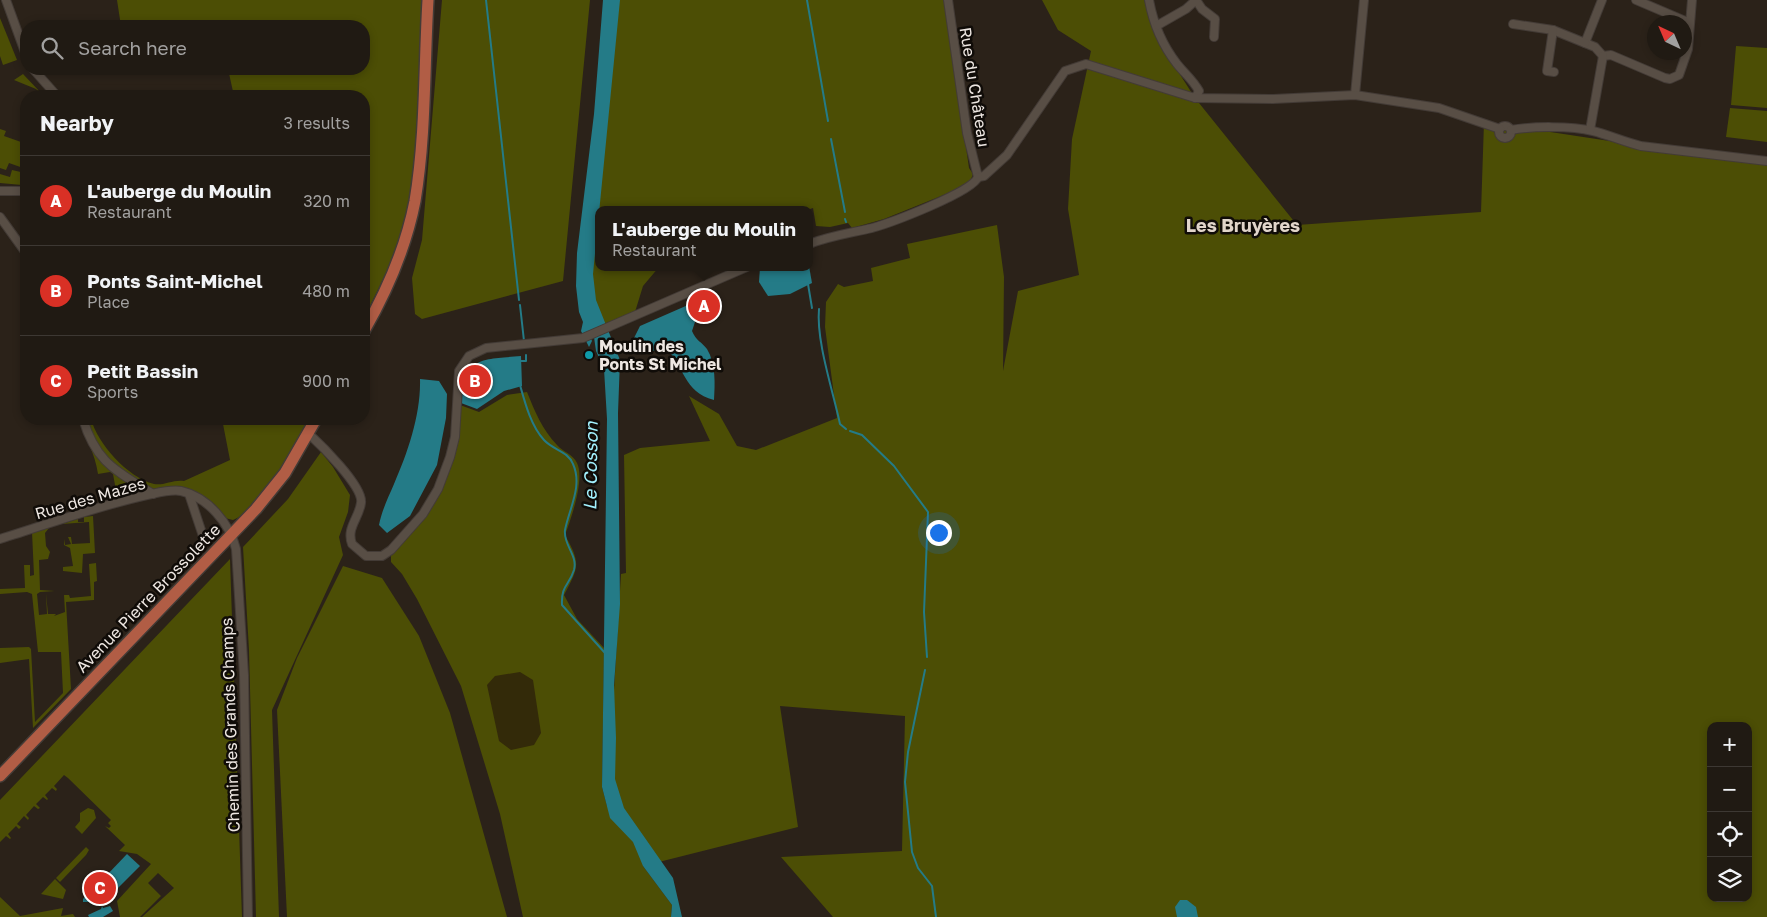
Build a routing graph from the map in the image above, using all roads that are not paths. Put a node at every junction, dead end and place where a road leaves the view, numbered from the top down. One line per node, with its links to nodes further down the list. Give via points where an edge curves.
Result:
1 (6, 0): 15 (street)
2 (428, 0): 34 (main road, via 422,126 414,202 396,267)
3 (948, 0): 27 (street, Rue du Château, via 967,133)
4 (1149, 0): 13 (street)
5 (1196, 0): 13 (street); 16 (street, via 1202,10 1215,19)
6 (1364, 0): 23 (street)
7 (1602, 0): 17 (street)
8 (1636, 0): 10 (street)
9 (1692, 0): 11 (street)
10 (1673, 15)
11 (1691, 15)
12 (1513, 24): 14 (street)
13 (1158, 25): 24 (street, via 1163,44 1199,91)
14 (1553, 30): 17 (street); 20 (street, via 1547,71)
15 (20, 38)
16 (1214, 38)
17 (1585, 43): 18 (street, via 1595,47)
18 (1603, 56): 19 (street, via 1611,55 1665,78 1679,75); 25 (street)
19 (1684, 60)
20 (1554, 72)
21 (38, 75): 22 (street)
22 (52, 90)
23 (1355, 95): 24 (street); 25 (street, via 1438,108 1500,129 1506,126 1511,130)
24 (1195, 98): 27 (street, via 1086,64 1065,71 1007,155 984,176)
25 (1590, 130): 26 (street, via 1641,146)
26 (1767, 161)
27 (978, 177): 31 (street, via 967,189 932,204 874,227)
28 (0, 191): 29 (street)
29 (20, 191)
30 (0, 217): 32 (street)
31 (813, 243)
32 (20, 245)
33 (738, 271): 37 (street, via 583,338 486,348 469,356 460,371 455,437 438,488 423,514 392,550 382,556 366,556 352,544 351,528 361,505 359,491)
34 (370, 319)
35 (86, 425): 38 (street, via 94,446 108,465)
36 (313, 425): 37 (main road, Avenue Pierre Brossolette)
37 (308, 433): 40 (main road, Avenue Pierre Brossolette, via 285,473)
38 (153, 494): 39 (street, Rue des Mazes, via 180,490); 42 (street, Rue des Mazes, via 102,506)
39 (189, 494): 40 (street, via 211,509); 41 (street)
40 (232, 533): 43 (main road, Avenue Pierre Brossolette); 44 (street, Chemin des Grands Champs, via 236,549 244,674)
41 (203, 536)
42 (0, 539)
43 (0, 776)
44 (248, 917)

